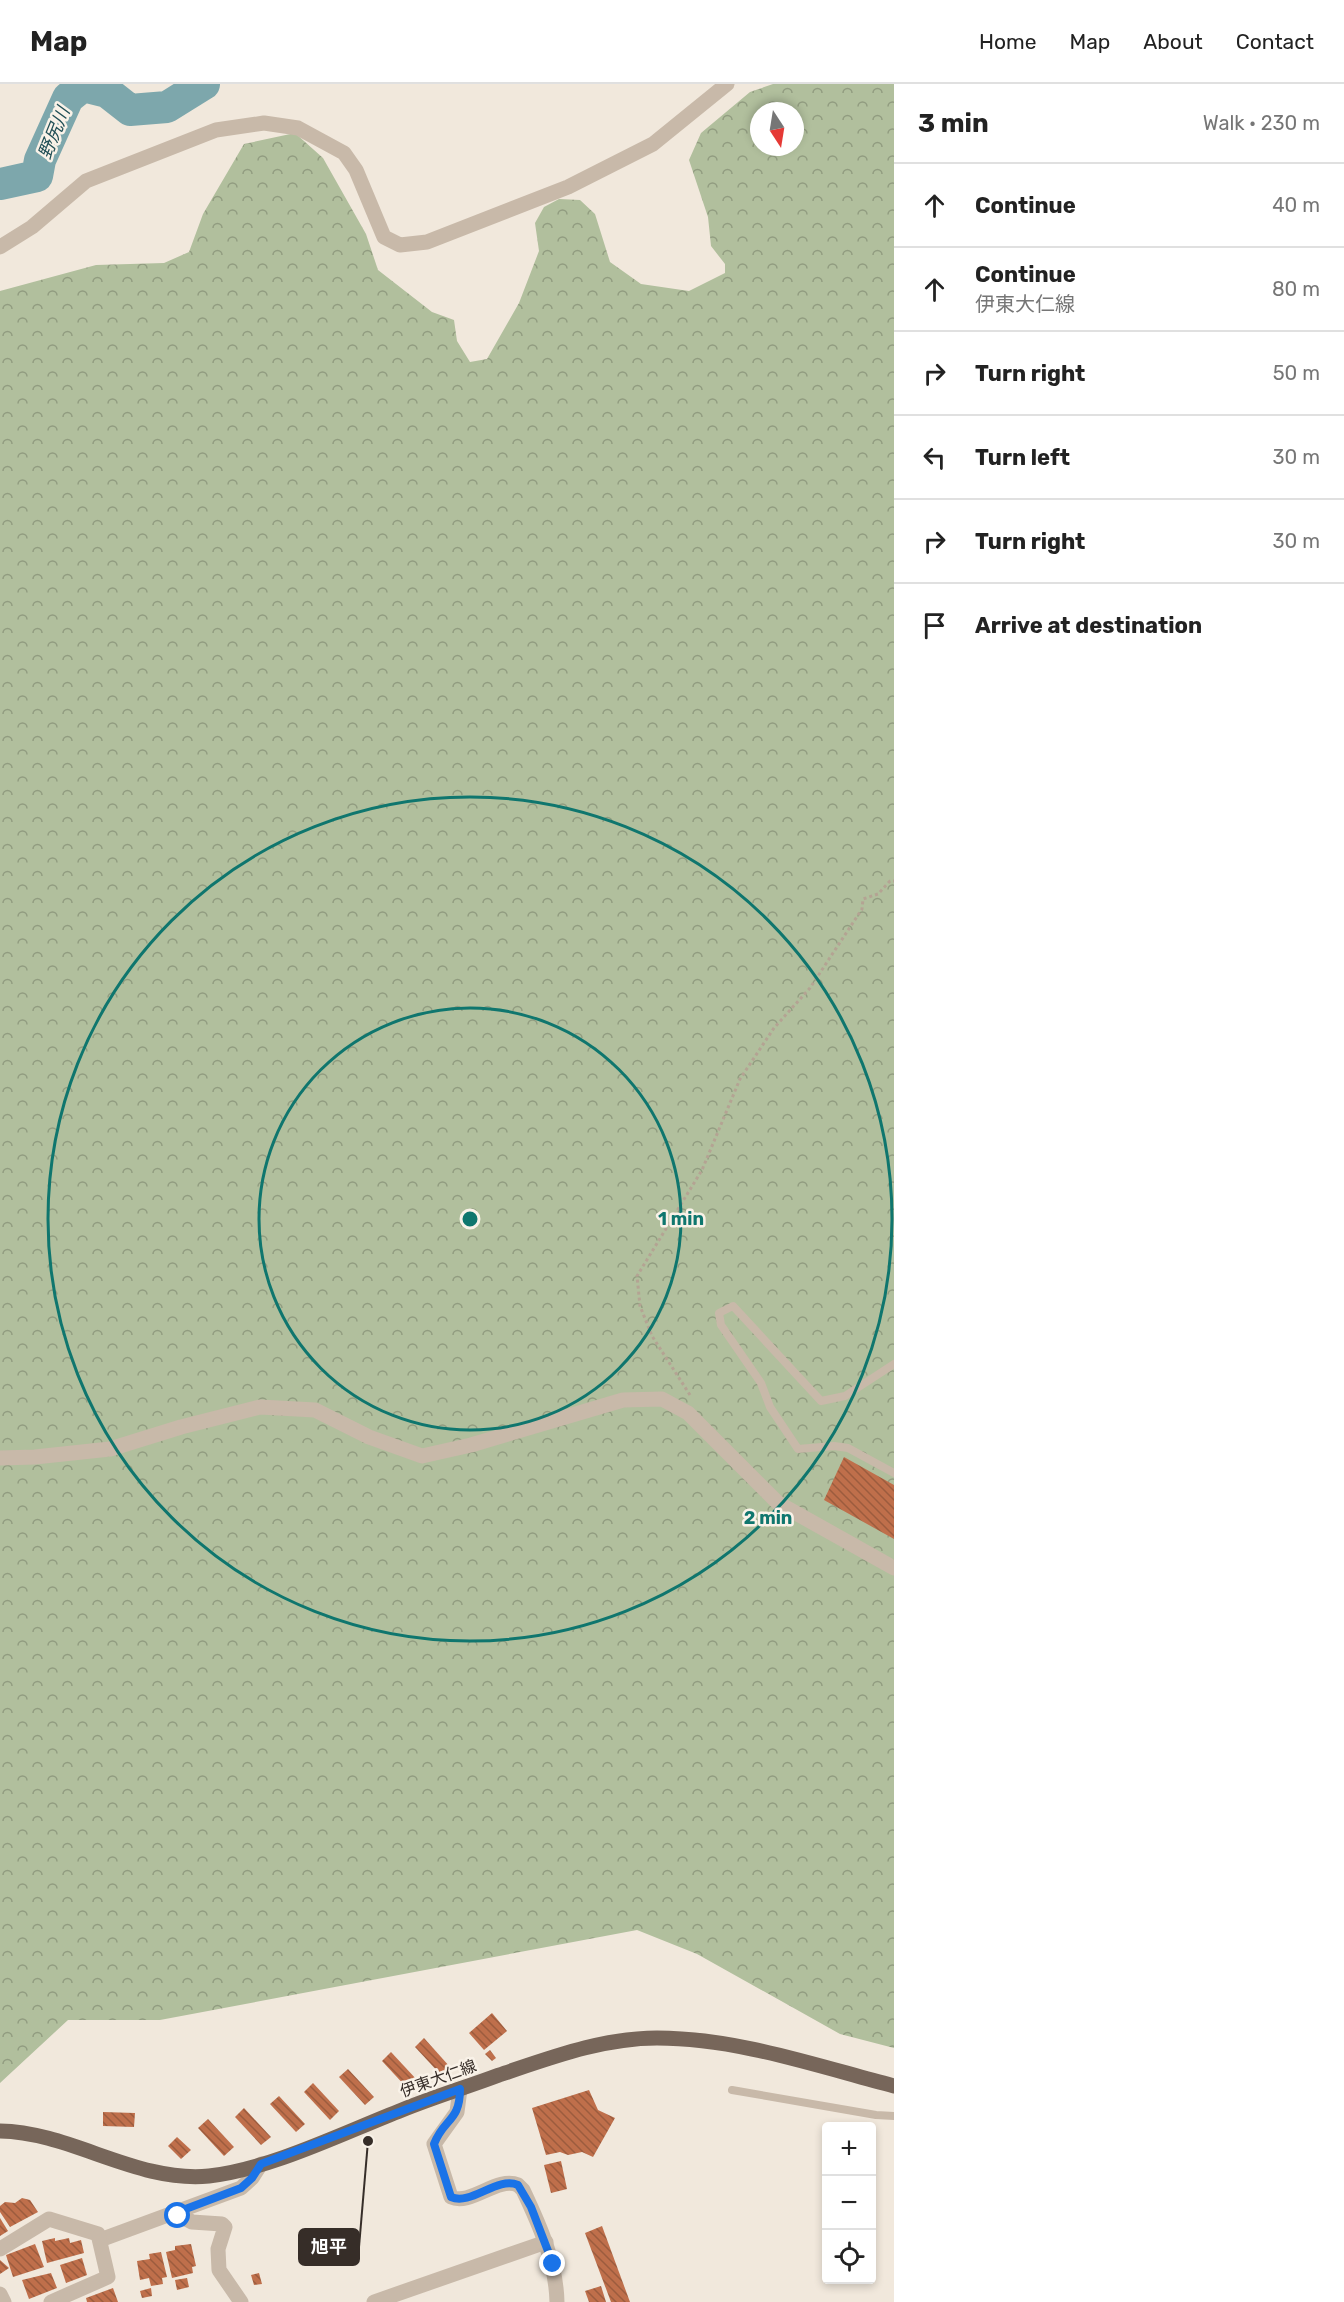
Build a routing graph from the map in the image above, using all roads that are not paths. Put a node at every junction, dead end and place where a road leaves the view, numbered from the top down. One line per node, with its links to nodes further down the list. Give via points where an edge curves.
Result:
1 (727, 84): 2 (street, via 653,144 568,187 428,242 400,245 384,237 356,170 344,153 298,128 264,123 216,130 86,181 32,227)
2 (0, 247)
3 (894, 1364): 5 (lane, via 846,1396 820,1401 733,1306 719,1313 721,1325 761,1383 770,1407 798,1449 848,1448)
4 (0, 1458): 6 (street, via 110,1449 260,1407 315,1410 369,1437 422,1455 471,1445 623,1400 662,1399 688,1413 778,1503)
5 (894, 1473)
6 (894, 1568)
7 (894, 2086): 8 (main road, 伊東大仁線, via 775,2056 705,2042 656,2038 596,2045)
8 (460, 2089): 12 (main road, 伊東大仁線); 15 (street, via 457,2112 434,2144 451,2197 459,2199 506,2183 518,2185)
9 (732, 2090): 10 (lane)
10 (894, 2116)
11 (0, 2131): 12 (main road, 伊東大仁線, via 29,2134 147,2170 181,2175 206,2176)
12 (261, 2164): 13 (street, via 241,2188)
13 (175, 2213): 14 (street); 20 (street, via 192,2222 225,2227 218,2249 219,2270)
14 (100, 2240): 16 (street, via 98,2234 49,2219); 19 (street, via 108,2277)
15 (546, 2242): 21 (street); 22 (street)
16 (0, 2249)
17 (0, 2294): 18 (street)
18 (4, 2302)
19 (51, 2302)
20 (241, 2302)
21 (374, 2302)
22 (558, 2302)

